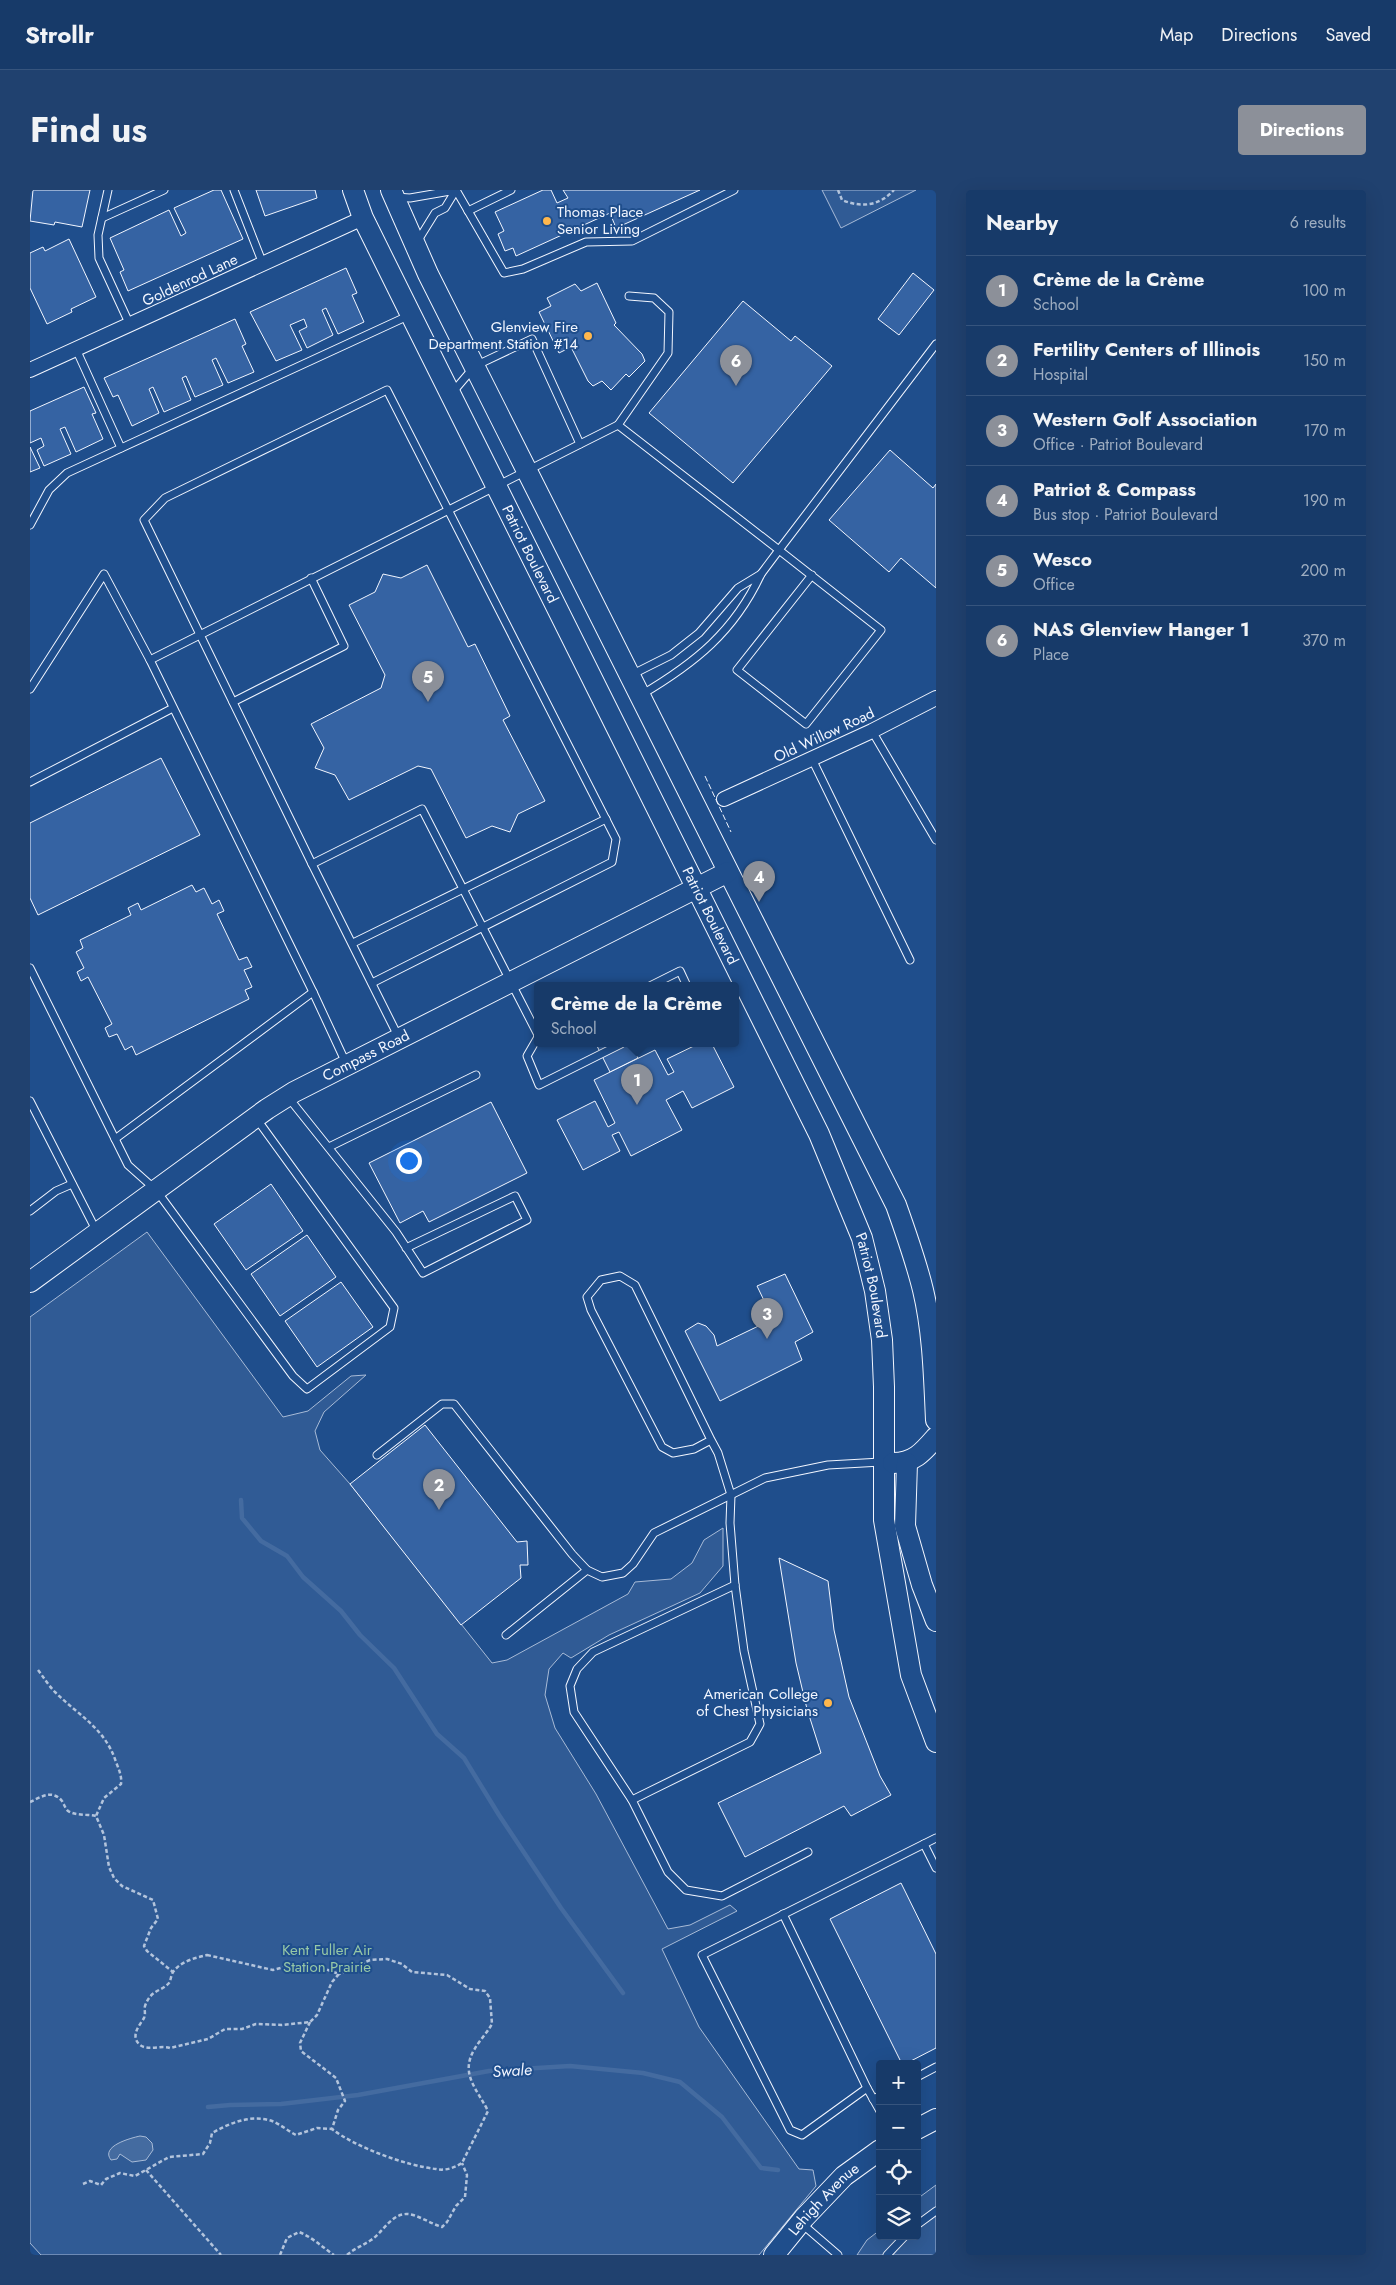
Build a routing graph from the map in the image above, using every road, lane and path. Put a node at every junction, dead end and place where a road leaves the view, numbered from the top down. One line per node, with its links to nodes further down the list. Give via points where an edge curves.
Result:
1 (108, 190): 12 (lane)
2 (164, 190): 12 (lane)
3 (234, 190): 15 (lane)
4 (353, 190): 13 (main road, Patriot Boulevard)
5 (456, 190): 10 (lane, via 410,198); 11 (lane); 14 (lane, via 445,208 435,213)
6 (511, 190): 11 (lane)
7 (734, 190): 11 (lane, via 632,241 586,242 504,274)
8 (838, 190): 9 (path, via 842,200 867,205 885,200)
9 (894, 190)
10 (393, 194): 14 (main road)
11 (468, 211)
12 (102, 218): 18 (lane, via 98,235 99,258)
13 (364, 218): 15 (street, Goldenrod Lane); 17 (main road, Patriot Boulevard)
14 (415, 244): 21 (main road)
15 (264, 264): 18 (street, Goldenrod Lane)
16 (629, 296): 24 (lane, via 654,298 669,312 668,354)
17 (411, 315): 23 (main road, Patriot Boulevard); 26 (lane)
18 (130, 325): 20 (street, Goldenrod Lane)
19 (936, 344): 31 (lane)
20 (76, 348): 22 (street, Goldenrod Lane); 26 (lane)
21 (475, 366): 23 (lane); 25 (lane, via 532,339); 27 (main road)
22 (30, 370)
23 (451, 394): 28 (main road, Patriot Boulevard)
24 (618, 425): 25 (lane); 31 (lane)
25 (580, 444): 27 (lane)
26 (121, 448): 30 (lane, via 68,473 49,490)
27 (528, 470): 28 (lane); 37 (main road)
28 (497, 486): 29 (lane); 51 (main road, Patriot Boulevard)
29 (448, 510): 34 (lane); 35 (lane, via 387,390 165,498 144,520); 47 (lane)
30 (30, 525)
31 (779, 550): 32 (lane); 33 (lane)
32 (761, 574): 37 (lane, via 738,588 699,633 672,655); 39 (lane, via 750,597 711,646 680,672)
33 (812, 575): 33 (lane, via 881,630 806,724 736,670)
34 (311, 578): 35 (lane); 41 (lane, via 344,646)
35 (199, 634): 36 (lane); 41 (lane)
36 (150, 660): 38 (lane, via 104,574); 42 (lane)
37 (631, 675): 39 (main road)
38 (30, 689)
39 (641, 695): 50 (main road)
40 (936, 698): 43 (street, Old Willow Road)
41 (233, 702): 49 (lane)
42 (173, 708): 45 (lane); 61 (lane)
43 (872, 731): 44 (street, Old Willow Road); 48 (lane)
44 (812, 759): 46 (street, Old Willow Road); 55 (lane)
45 (30, 782)
46 (724, 799)
47 (606, 819): 52 (lane); 53 (lane, via 616,839 612,862)
48 (936, 840)
49 (312, 864): 52 (lane, via 422,809); 54 (lane)
50 (728, 872): 51 (main road, Compass Road); 79 (main road, via 896,1205 923,1291 931,1335)
51 (696, 888): 57 (main road, Compass Road); 83 (main road, Patriot Boulevard, via 819,1134 862,1238 875,1291 882,1340)
52 (464, 889): 53 (lane); 54 (lane)
53 (483, 928): 57 (lane); 60 (lane)
54 (353, 943): 60 (lane)
55 (910, 960)
56 (30, 968): 71 (lane)
57 (510, 982): 62 (lane); 63 (main road, Compass Road)
58 (659, 982): 59 (lane, via 680,972)
59 (685, 982)
60 (372, 983): 63 (lane)
61 (313, 992): 66 (lane); 71 (lane)
62 (534, 1028)
63 (399, 1038): 66 (main road, Compass Road)
64 (534, 1043): 65 (lane, via 527,1056 539,1085)
65 (615, 1047)
66 (346, 1064): 68 (main road, Compass Road)
67 (476, 1075): 72 (lane)
68 (288, 1096): 70 (main road, Compass Road); 72 (lane)
69 (30, 1101): 73 (lane)
70 (255, 1118): 74 (main road, Compass Road); 74 (lane, via 394,1308 390,1327 307,1389 293,1376)
71 (115, 1139): 74 (lane, via 128,1165)
72 (328, 1147): 77 (lane)
73 (72, 1184): 75 (lane, via 56,1191); 76 (lane)
74 (156, 1190): 76 (main road, Compass Road)
75 (30, 1211)
76 (98, 1232): 78 (main road, Compass Road)
77 (406, 1248): 77 (lane, via 423,1274 527,1220 515,1196)
78 (30, 1282)
79 (936, 1420)
80 (936, 1437): 84 (main road)
81 (711, 1440): 81 (lane, via 635,1286 620,1276 601,1280 587,1298 591,1310 662,1447 673,1453 694,1449); 85 (lane)
82 (378, 1455): 86 (lane, via 442,1404 454,1404)
83 (884, 1462): 84 (main road); 85 (lane, via 828,1465 765,1478); 91 (main road, Patriot Boulevard, via 884,1520 911,1674)
84 (907, 1463): 88 (main road, via 905,1526)
85 (731, 1495): 86 (lane, via 654,1533 623,1573 602,1577); 87 (lane)
86 (587, 1570): 89 (lane)
87 (735, 1585): 92 (lane, via 744,1651 760,1724 750,1742); 92 (lane, via 593,1652 576,1669 570,1686 574,1712)
88 (936, 1621)
89 (506, 1635)
90 (38, 1670): 94 (path, via 54,1691 106,1738 114,1756 121,1784 104,1798)
91 (936, 1742)
92 (632, 1800): 97 (lane, via 668,1872 686,1890 722,1896)
93 (30, 1802): 94 (path, via 54,1794 67,1810)
94 (96, 1816): 100 (path, via 114,1878 122,1886 153,1900 157,1907 158,1919 144,1946)
95 (936, 1838): 96 (lane)
96 (924, 1844): 98 (lane); 99 (lane)
97 (808, 1852)
98 (936, 1868)
99 (783, 1914): 105 (lane); 105 (lane, via 702,1955 790,2130 802,2134)
100 (173, 1972): 101 (path, via 188,1960 207,1955 273,1970 318,1966); 102 (path, via 170,1982 154,1992 145,2006 144,2017 136,2028 136,2040 141,2046 170,2048 208,2039 224,2028)
101 (339, 1974): 102 (path); 111 (path, via 370,1960 387,1959 412,1972 447,1975 470,1989 485,1991 490,1998 492,2024 474,2050 467,2073 488,2111)
102 (310, 2022): 109 (path, via 300,2042 301,2051 336,2078 345,2101 338,2110)
103 (936, 2067): 104 (lane)
104 (921, 2075)
105 (867, 2088): 106 (lane)
106 (876, 2098)
107 (936, 2119): 108 (main road)
108 (921, 2127)
109 (332, 2129): 111 (path, via 357,2144 414,2164 437,2170 454,2168); 112 (path, via 317,2128 296,2135 272,2121 235,2121 212,2133 203,2154 169,2157)
110 (876, 2153): 115 (main road, Lehigh Avenue, via 844,2176)
111 (462, 2163): 121 (path, via 467,2175 466,2197 442,2227 411,2214 392,2218 372,2240)
112 (146, 2170): 113 (path, via 135,2176 120,2173 101,2185 90,2180); 118 (path)
113 (83, 2184)
114 (936, 2211): 116 (lane)
115 (800, 2222): 122 (main road, Lehigh Avenue); 123 (lane)
116 (921, 2222)
117 (901, 2240): 124 (lane)
118 (221, 2255)
119 (280, 2255): 120 (path, via 287,2238 299,2232 310,2236)
120 (334, 2255)
121 (347, 2255)
122 (774, 2255)
123 (838, 2255)
124 (887, 2255)

